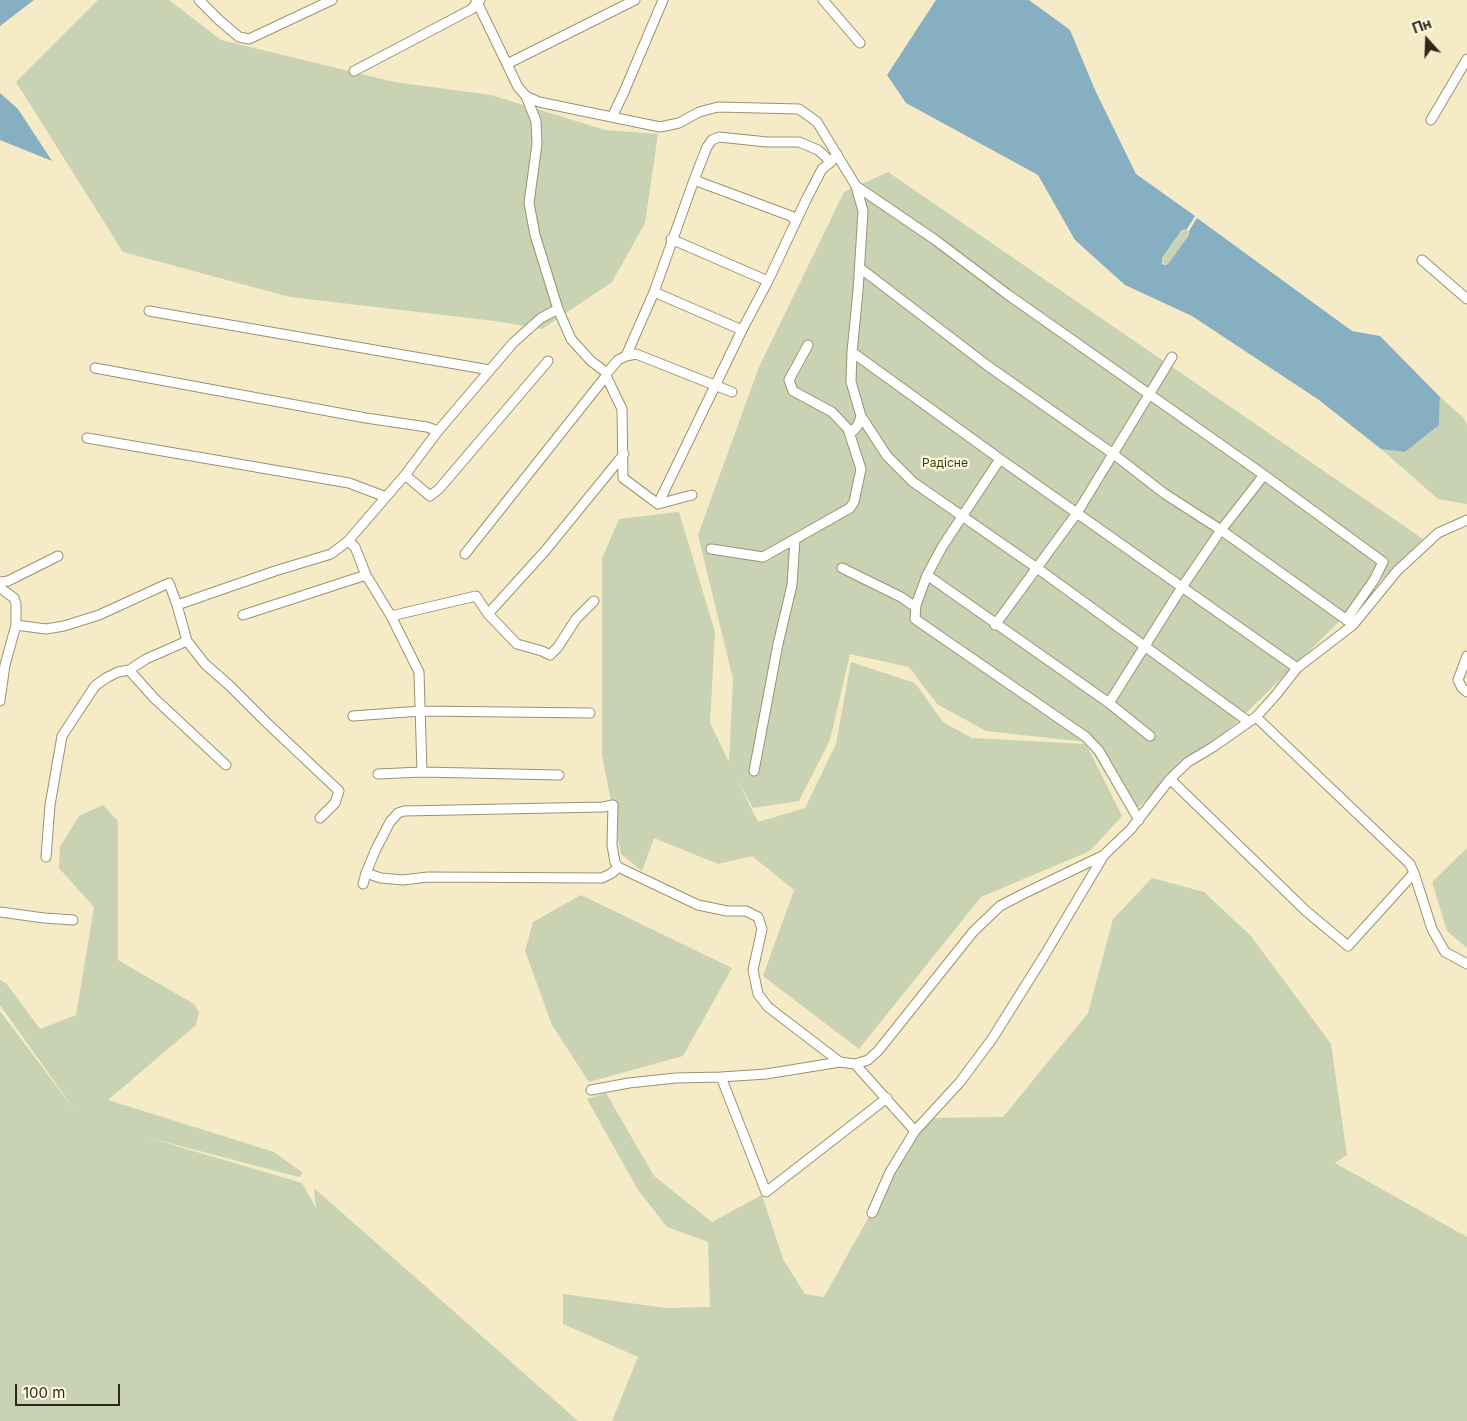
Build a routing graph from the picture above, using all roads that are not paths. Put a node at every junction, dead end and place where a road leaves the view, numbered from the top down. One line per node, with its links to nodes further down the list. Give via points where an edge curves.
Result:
1 (199, 0): 2 (street, via 240,37 249,39)
2 (332, 0)
3 (635, 0): 9 (street)
4 (663, 0): 12 (street)
5 (824, 0): 7 (street)
6 (478, 1): 9 (street); 10 (street, via 472,9)
7 (860, 43)
8 (1467, 59): 13 (street)
9 (507, 64): 11 (street)
10 (354, 71)
11 (526, 96): 12 (street, via 539,102); 25 (street, via 536,121 537,144 529,203 535,235)
12 (612, 117): 14 (street, via 660,127 718,108 799,109 817,122)
13 (1431, 120)
14 (837, 154): 15 (street); 17 (street)
15 (831, 162): 16 (street, via 818,150 799,142 719,137 707,147); 18 (street, via 822,169)
16 (694, 180): 18 (street, via 791,216); 19 (street)
17 (856, 186): 21 (street, via 863,211); 38 (street, via 934,238)
18 (796, 221): 22 (street)
19 (672, 240): 22 (street); 23 (street)
20 (1422, 260): 24 (street)
21 (860, 268): 29 (street); 44 (street, via 988,366)
22 (768, 281): 27 (street)
23 (654, 292): 27 (street); 30 (street)
24 (1467, 299)
25 (558, 309): 34 (street, via 541,318 513,343); 35 (street, via 571,339)
26 (149, 311): 34 (street)
27 (742, 330): 36 (street)
28 (808, 345): 40 (street, via 789,380 790,386 793,391 832,412)
29 (852, 352): 39 (street, via 851,382); 45 (street)
30 (626, 356): 35 (street); 36 (street, via 636,354)
31 (1172, 356): 38 (street)
32 (548, 361): 46 (street, via 430,496)
33 (95, 368): 41 (street, via 427,427)
34 (490, 370): 41 (street)
35 (606, 374): 43 (street, via 622,409); 58 (street)
36 (716, 386): 37 (street); 50 (street)
37 (732, 392)
38 (1149, 394): 44 (street); 47 (street)
39 (861, 416): 40 (street, via 853,431); 52 (street, via 888,456 913,482)
40 (848, 429): 55 (street, via 861,469 854,502 850,508)
41 (438, 432): 46 (street)
42 (87, 438): 49 (street, via 349,483)
43 (624, 454): 50 (street, via 623,478); 70 (street, via 546,551)
44 (1112, 454): 51 (street); 54 (street)
45 (1000, 459): 51 (street); 52 (street)
46 (405, 475): 49 (street)
47 (1264, 475): 54 (street); 73 (street, via 1383,562)
48 (692, 495): 50 (street)
49 (386, 498): 56 (street)
50 (658, 504)
51 (1077, 513): 61 (street); 65 (street)
52 (962, 516): 61 (street); 63 (street)
53 (1467, 520): 73 (street, via 1438,533)
54 (1221, 530): 65 (street); 73 (street)
55 (795, 539): 57 (street, via 763,557); 90 (street, via 792,585)
56 (348, 541): 62 (street, via 355,548); 68 (street, via 331,554)
57 (711, 549)
58 (465, 554)
59 (58, 556): 64 (street, via 8,582)
60 (842, 568): 69 (street)
61 (1037, 568): 74 (street); 77 (street)
62 (366, 575): 71 (street); 72 (street)
63 (927, 575): 69 (street); 74 (street)
64 (0, 582)
65 (1182, 587): 77 (street); 79 (street)
66 (0, 588): 75 (street, via 14,598)
67 (594, 600): 70 (street, via 550,655 517,644)
68 (177, 605): 75 (street, via 169,583 99,615 64,626 46,629); 76 (street)
69 (916, 606): 96 (street, via 915,619 1086,737 1099,751)
70 (488, 614): 72 (street, via 476,596)
71 (243, 615)
72 (391, 616): 84 (street, via 419,672)
73 (1350, 623): 79 (street)
74 (995, 624): 83 (street)
75 (16, 625): 82 (street)
76 (187, 641): 80 (street); 95 (street, via 205,664 339,791 335,803)
77 (1145, 647): 83 (street); 87 (street)
78 (1467, 656): 81 (street, via 1458,680)
79 (1297, 668): 87 (street)
80 (129, 670): 89 (street, via 154,698); 98 (street, via 118,672 95,686 62,736 50,805)
81 (1467, 692)
82 (0, 700)
83 (1109, 703): 88 (street)
84 (421, 711): 85 (street); 86 (street); 91 (street)
85 (590, 713)
86 (353, 716)
87 (1252, 720): 94 (street, via 1188,762); 100 (street, via 1410,864)
88 (1150, 736)
89 (226, 764)
90 (754, 771)
91 (422, 772): 92 (street); 93 (street)
92 (378, 774)
93 (559, 775)
94 (1170, 780): 96 (street); 100 (street, via 1306,911 1348,946)
95 (320, 818)
96 (1139, 820): 97 (street)
97 (1104, 855): 107 (street, via 1000,906 974,932 878,1051 868,1060); 111 (street, via 992,1039 960,1082)
98 (46, 857)
99 (618, 867): 101 (street, via 602,878 428,877 403,880); 101 (street, via 612,845 612,806 455,809 398,813 390,822); 106 (street, via 698,905 746,911 758,917 762,928 753,970 758,994 768,1007)
100 (1414, 873): 105 (street, via 1436,937 1445,952)
101 (366, 874): 102 (street)
102 (363, 884)
103 (0, 912): 104 (street)
104 (73, 920)
105 (1467, 964)
106 (840, 1062): 107 (street); 108 (street, via 766,1074)
107 (856, 1064): 110 (street)
108 (721, 1077): 109 (street, via 676,1078); 110 (street, via 766,1192)
109 (591, 1090)
110 (887, 1098): 111 (street)
111 (915, 1131): 112 (street, via 890,1172)
112 (872, 1213)

